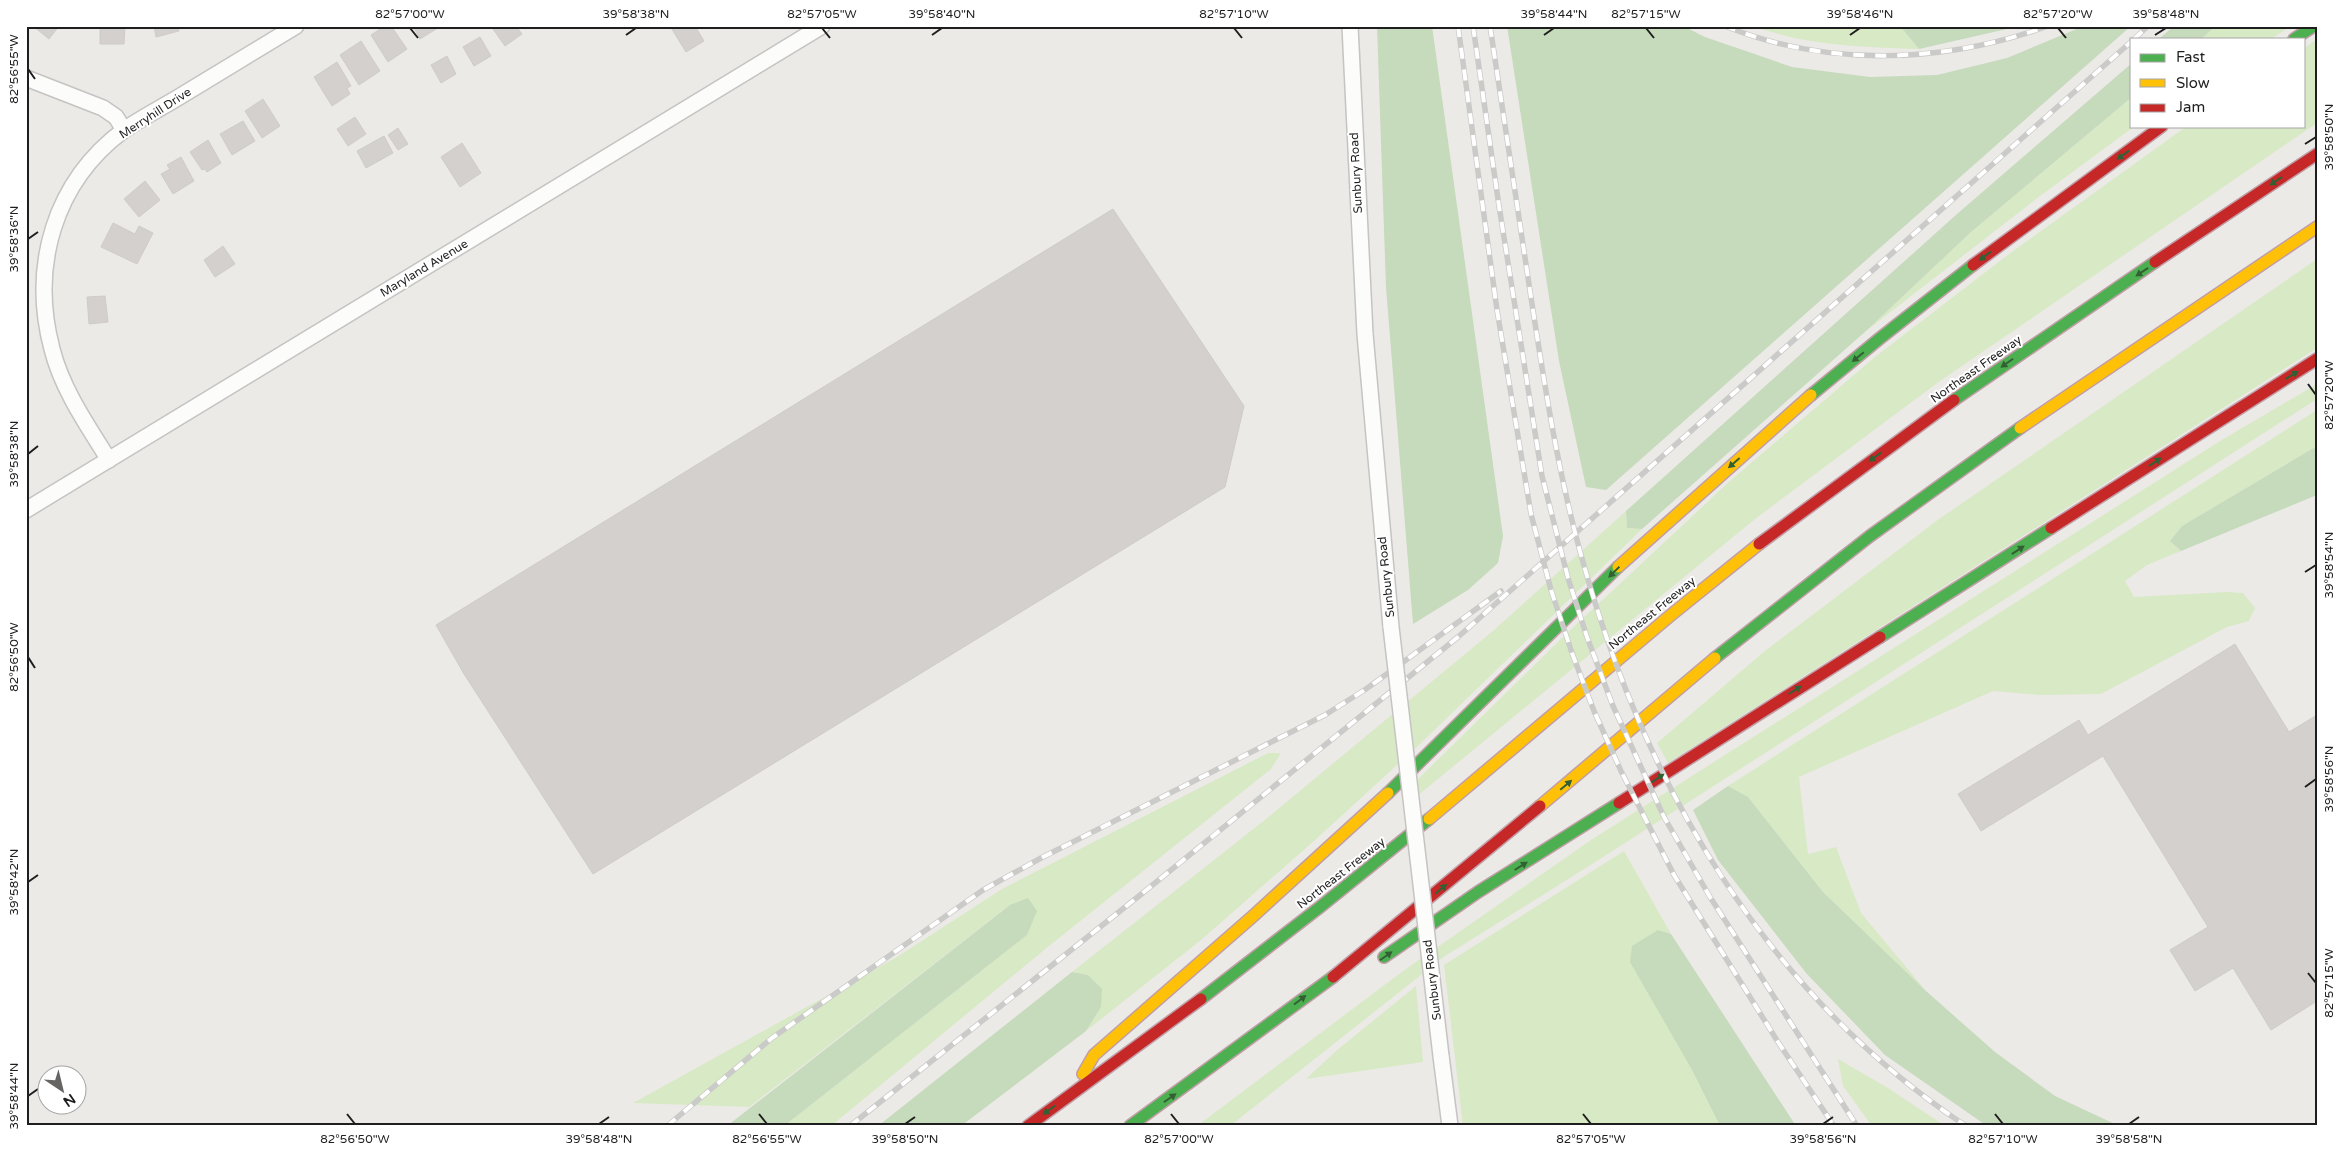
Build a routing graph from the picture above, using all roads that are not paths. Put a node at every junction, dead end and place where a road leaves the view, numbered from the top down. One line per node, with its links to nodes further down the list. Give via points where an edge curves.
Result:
1 (296, 26): 8 (street, Merryhill Drive)
2 (822, 26): 12 (street, Maryland Avenue)
3 (1350, 26): 20 (street, Sunbury Road, bridge, via 1364,334 1391,627)
4 (2314, 26): 5 (highway)
5 (2296, 38)
6 (26, 78): 8 (street, via 103,108 116,117)
7 (2159, 128): 16 (highway, one-way to 16, via 1909,315 1659,529 1293,882 1094,1055)
8 (124, 130): 12 (street, Merryhill Drive, via 73,182 55,224 45,272 45,302 52,349 65,383)
9 (2317, 154): 16 (highway, Northeast Freeway, one-way to 16, via 1992,373 1756,546 1377,862)
10 (2317, 227): 18 (highway, one-way to 10, via 1380,940 1807,584 2118,360)
11 (2317, 359): 14 (highway, one-way to 11, via 1478,892)
12 (108, 460): 13 (street, Maryland Avenue)
13 (26, 510)
14 (1372, 966)
15 (1204, 1087): 19 (highway)
16 (1070, 1095): 17 (highway, Northeast Freeway, one-way to 17)
17 (1028, 1126)
18 (1130, 1126)
19 (1147, 1126)
20 (1450, 1126)

